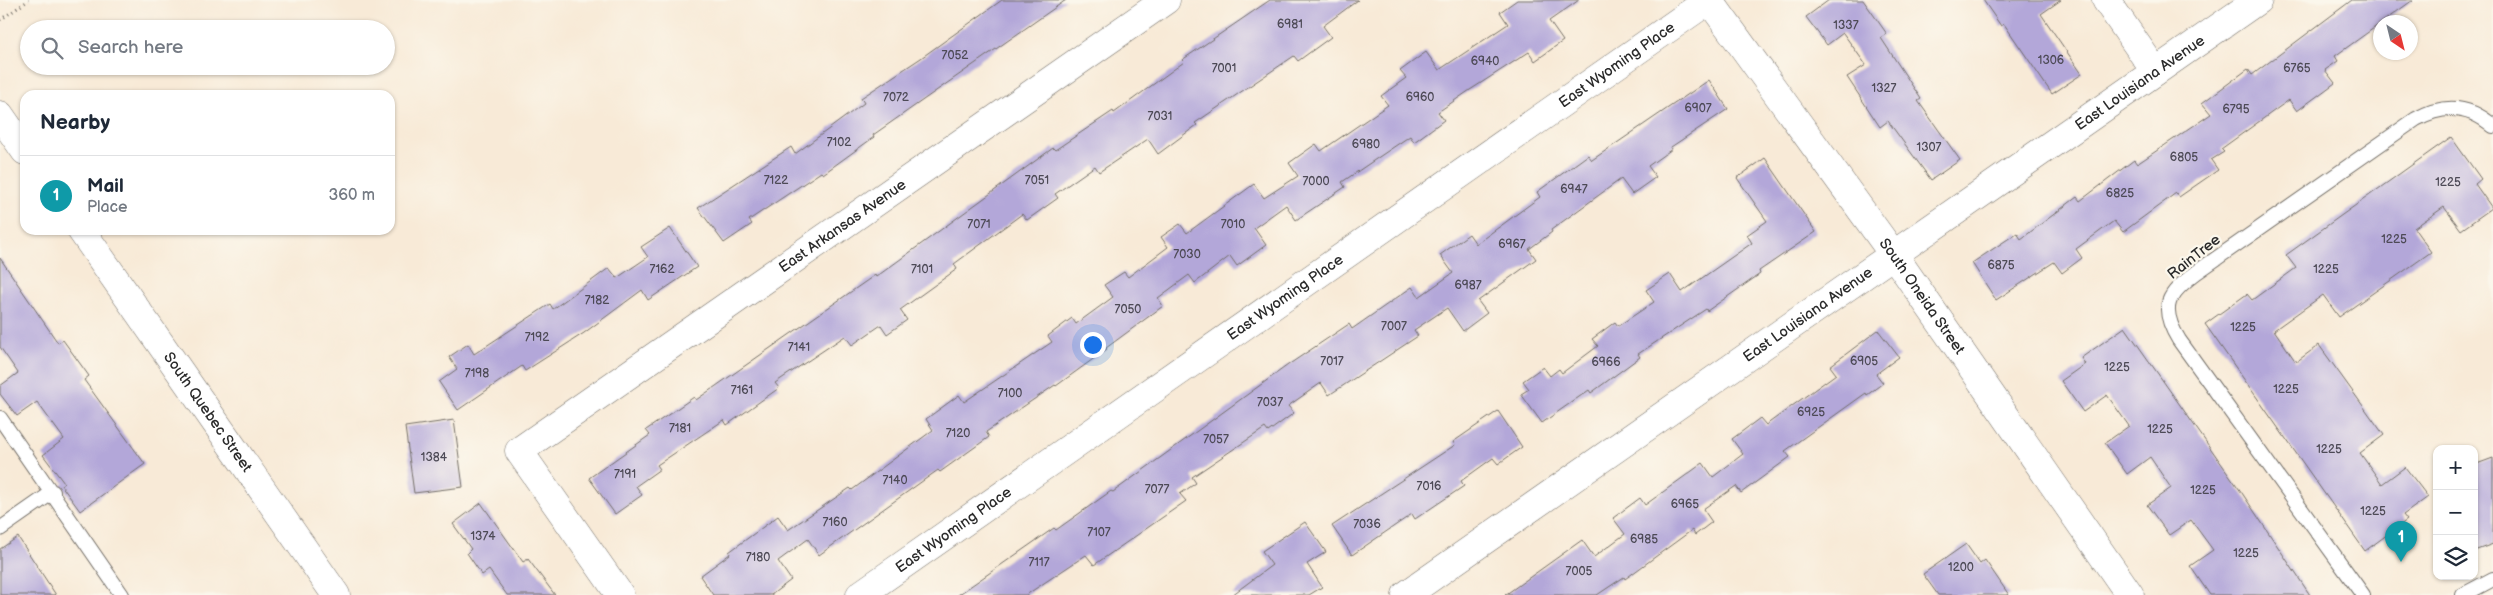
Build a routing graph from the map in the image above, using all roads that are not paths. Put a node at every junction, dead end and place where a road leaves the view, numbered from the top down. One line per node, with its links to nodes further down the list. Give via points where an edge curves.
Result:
1 (1166, 0): 17 (street, East Arkansas Avenue, via 519,451)
2 (1709, 0): 10 (street, South Oneida Street); 18 (street, East Wyoming Place)
3 (2106, 0): 5 (street)
4 (2258, 0): 5 (street, East Louisiana Avenue)
5 (2155, 71): 10 (street, East Louisiana Avenue)
6 (0, 115): 8 (street)
7 (2493, 126): 21 (lane, RainTree, via 2458,109 2438,109 2416,119 2197,272 2177,290 2167,305 2169,321 2180,340)
8 (20, 144)
9 (84, 235): 16 (street, South Quebec Street)
10 (1893, 254): 19 (street, East Louisiana Avenue); 20 (street, South Oneida Street)
11 (0, 418): 12 (lane)
12 (53, 492): 13 (lane); 15 (lane)
13 (0, 529)
14 (2493, 579): 22 (lane)
15 (122, 595)
16 (336, 595)
17 (620, 595)
18 (860, 595)
19 (1406, 595)
20 (2130, 595)
21 (2363, 595)
22 (2463, 595)

